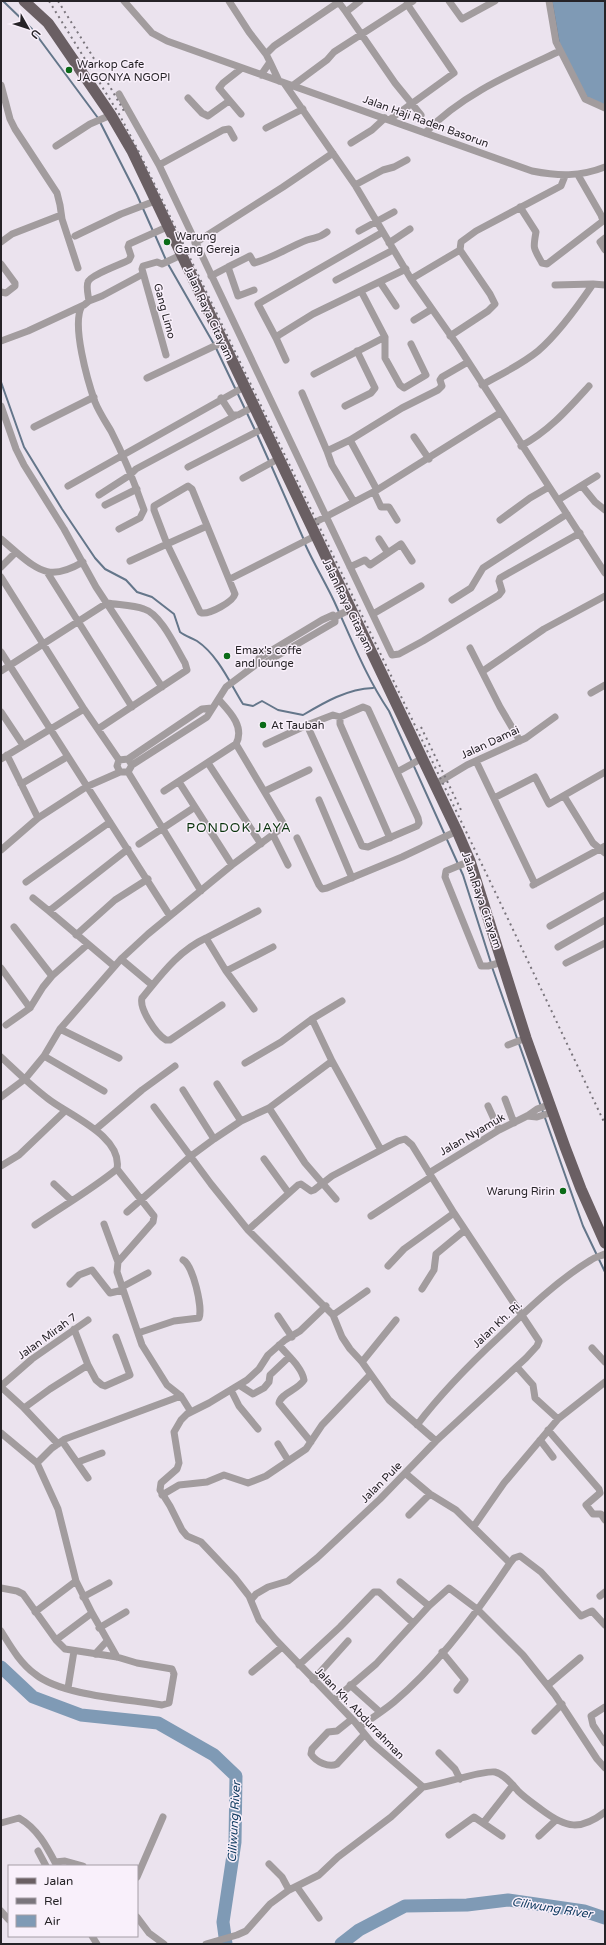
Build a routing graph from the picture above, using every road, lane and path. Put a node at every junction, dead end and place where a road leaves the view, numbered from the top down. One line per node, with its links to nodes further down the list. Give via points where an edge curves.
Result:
1 (24, 1): 27 (main road, Jalan Raya Citayam, via 51,28)
2 (124, 1): 15 (street, Jalan Haji Raden Basorun, via 152,33 167,41)
3 (230, 1): 13 (street)
4 (360, 1): 10 (street)
5 (449, 1): 6 (street, via 462,19)
6 (495, 1)
7 (549, 1): 12 (street, via 556,42)
8 (339, 2): 10 (street); 13 (street)
9 (410, 2): 11 (street); 22 (street, via 454,73)
10 (346, 12): 11 (street)
11 (360, 34): 17 (street, via 327,60); 22 (street)
12 (560, 50): 23 (street, via 585,99); 30 (street, via 467,99 440,118)
13 (266, 54): 14 (street)
14 (270, 62): 16 (street); 17 (street)
15 (242, 68): 16 (street, Jalan Haji Raden Basorun); 21 (street, via 220,85)
16 (261, 75): 17 (street, Jalan Haji Raden Basorun)
17 (285, 83): 24 (street); 28 (street, Jalan Haji Raden Basorun)
18 (1, 85): 44 (street, via 10,119 57,193)
19 (119, 94): 36 (street)
20 (188, 98): 21 (street, via 208,116)
21 (229, 101): 25 (street)
22 (412, 103): 26 (street); 28 (street)
23 (605, 108)
24 (303, 109): 29 (street); 34 (street)
25 (240, 114)
26 (421, 115)
27 (108, 116): 33 (street, via 90,124); 41 (main road, Jalan Raya Citayam, via 132,151)
28 (387, 119): 30 (street, Jalan Haji Raden Basorun); 32 (street)
29 (266, 128)
30 (425, 133): 39 (street, Jalan Haji Raden Basorun, via 532,171)
31 (234, 138): 36 (street, via 229,129 222,130)
32 (351, 143)
33 (56, 146)
34 (333, 153): 40 (street); 54 (street, via 283,188)
35 (407, 160): 40 (street)
36 (158, 165): 54 (street)
37 (605, 168): 38 (street, Jalan Haji Raden Basorun)
38 (578, 175): 39 (street, Jalan Haji Raden Basorun); 42 (street, via 603,221 547,264 542,263 534,249 536,232)
39 (565, 176): 42 (street, via 561,186)
40 (355, 185): 45 (street)
41 (152, 202): 46 (main road, Jalan Raya Citayam); 51 (street)
42 (520, 207): 57 (street, via 466,237 461,242)
43 (394, 212): 45 (street)
44 (61, 215): 53 (street, via 12,234); 62 (street)
45 (377, 222): 48 (street); 50 (street)
46 (164, 228): 59 (main road, Jalan Raya Citayam); 75 (street, via 128,245 131,256 129,260 93,275 87,282)
47 (410, 229): 55 (street)
48 (359, 231)
49 (327, 232): 61 (street, via 273,257 254,263 250,256)
50 (383, 232): 55 (street); 82 (street, via 258,304)
51 (75, 236)
52 (605, 238): 58 (street, via 600,242)
53 (1, 242)
54 (195, 243): 65 (street)
55 (389, 243): 56 (street)
56 (394, 250): 63 (street); 67 (street)
57 (460, 250): 66 (street); 80 (street, via 495,304)
58 (605, 250)
59 (176, 257): 64 (street, via 162,264 157,262 143,266); 84 (main road, Jalan Raya Citayam)
60 (1, 264): 74 (street, via 15,286 6,293)
61 (228, 267): 65 (street); 72 (street, via 238,296)
62 (78, 268)
63 (406, 269): 66 (street); 68 (street)
64 (143, 274): 75 (street); 87 (street, Gang Limo)
65 (211, 276): 127 (street)
66 (411, 279): 78 (street)
67 (336, 280)
68 (380, 282): 73 (street); 77 (street)
69 (593, 284): 70 (street); 71 (street); 92 (street, via 539,350)
70 (555, 285)
71 (605, 285)
72 (254, 290)
73 (361, 291): 81 (street); 82 (street, via 314,314)
74 (1, 292)
75 (89, 301): 76 (street)
76 (82, 306): 83 (street); 96 (street, via 79,320 80,345)
77 (396, 306)
78 (432, 309): 79 (street); 80 (street)
79 (414, 320)
80 (450, 336): 89 (street)
81 (385, 337): 85 (street, via 386,358 404,388 426,375); 86 (street)
82 (276, 338): 88 (street)
83 (1, 341)
84 (220, 344): 91 (street); 94 (main road, Jalan Raya Citayam)
85 (411, 344)
86 (357, 351): 90 (street); 99 (street, via 375,388 372,393)
87 (166, 355)
88 (286, 360)
89 (468, 362): 92 (street); 106 (street, via 442,378 442,386 438,390 402,408)
90 (314, 374)
91 (147, 378)
92 (482, 385): 101 (street)
93 (589, 386): 107 (street, via 555,422)
94 (241, 388): 97 (street); 100 (main road, Jalan Raya Citayam)
95 (302, 393): 108 (street)
96 (94, 397): 103 (street); 109 (street)
97 (224, 397): 102 (street, via 229,413); 109 (street)
98 (1, 406): 142 (street, via 24,465)
99 (345, 406)
100 (252, 408): 102 (street); 104 (main road, Jalan Raya Citayam)
101 (500, 413): 107 (street); 110 (street)
102 (238, 415): 113 (street, via 136,469)
103 (34, 427)
104 (260, 430): 111 (main road, Jalan Raya Citayam); 112 (street)
105 (414, 436): 110 (street)
106 (350, 440): 108 (street); 120 (street)
107 (521, 446): 118 (street)
108 (327, 451): 123 (street, via 332,465)
109 (122, 455): 113 (street); 116 (street)
110 (429, 459): 120 (street)
111 (275, 461): 115 (street); 130 (main road, Jalan Raya Citayam)
112 (188, 467)
113 (130, 475): 119 (street); 121 (street)
114 (597, 476): 117 (street)
115 (242, 478)
116 (68, 486)
117 (582, 486): 122 (street); 125 (street)
118 (549, 487): 122 (street); 129 (street)
119 (136, 489): 124 (street); 132 (street, via 144,510 143,514)
120 (376, 491): 123 (street); 128 (street, via 381,507 389,507)
121 (98, 495)
122 (558, 500): 126 (street)
123 (354, 502): 127 (street)
124 (106, 505)
125 (605, 510)
126 (567, 514): 133 (street); 151 (street, via 483,568 471,588)
127 (325, 516): 130 (street); 144 (street)
128 (397, 520)
129 (500, 520)
130 (310, 525): 134 (main road, Jalan Raya Citayam)
131 (207, 526): 137 (street); 137 (street, via 192,489 188,486 154,506); 148 (street)
132 (119, 529)
133 (580, 533): 146 (street); 154 (street, via 500,578 502,591 499,595 394,656)
134 (312, 537): 148 (street); 153 (main road, Jalan Raya Citayam)
135 (1, 539): 138 (street)
136 (379, 539): 139 (street)
137 (168, 544): 140 (street); 148 (street, via 202,613 207,613 233,598 235,594)
138 (16, 552): 143 (street); 145 (street, via 42,572)
139 (388, 553): 141 (street, via 402,544); 144 (street, via 370,565 364,560)
140 (130, 561)
141 (412, 561)
142 (83, 562): 145 (street, via 63,571); 152 (street)
143 (1, 567)
144 (350, 567): 154 (street)
145 (47, 572): 155 (street)
146 (605, 573)
147 (1, 577): 156 (street)
148 (230, 579)
149 (421, 586): 154 (street)
150 (605, 596): 161 (street, via 544,629)
151 (452, 600)
152 (107, 603): 155 (street); 163 (street); 163 (street, via 144,609 159,620 187,667 185,672)
153 (348, 610): 165 (street, via 322,620 259,658 258,663 226,687); 181 (main road, Jalan Raya Citayam)
154 (373, 614)
155 (78, 622): 156 (street); 166 (street)
156 (44, 644): 159 (street); 167 (street)
157 (470, 648): 161 (street)
158 (1, 652): 159 (street)
159 (10, 665): 160 (street); 172 (street)
160 (1, 671)
161 (483, 671): 174 (street)
162 (605, 685): 164 (street)
163 (162, 687): 166 (street)
164 (592, 693)
165 (219, 700): 175 (street, via 239,726 240,733); 183 (street, via 212,708 202,709)
166 (132, 707): 173 (street)
167 (84, 709): 172 (street); 173 (street)
168 (1, 712): 177 (street)
169 (340, 717): 171 (street, via 333,715); 186 (street, via 363,707 368,709); 206 (street, via 340,724)
170 (555, 717): 174 (street, Jalan Damai)
171 (307, 725): 176 (street); 206 (street, via 360,844 368,847)
172 (49, 729): 177 (street); 179 (street)
173 (98, 729): 180 (street)
174 (520, 741): 182 (street, Jalan Damai)
175 (236, 744): 184 (street); 195 (street)
176 (266, 744)
177 (22, 745): 178 (street)
178 (4, 757): 191 (street)
179 (67, 757): 191 (street); 193 (street)
180 (119, 760): 183 (street); 187 (street, via 117,766)
181 (418, 761): 186 (street); 192 (main road, Jalan Raya Citayam)
182 (476, 761): 192 (street, Jalan Damai); 197 (street)
183 (130, 762): 188 (street)
184 (208, 763): 190 (street); 208 (street)
185 (309, 770): 195 (street)
186 (400, 770): 206 (street, via 419,822 413,828)
187 (120, 772): 188 (street); 193 (street)
188 (128, 772): 202 (street)
189 (605, 772): 196 (street)
190 (179, 782): 194 (street); 199 (street)
191 (21, 784): 200 (street)
192 (434, 784): 203 (main road, Jalan Raya Citayam)
193 (86, 787): 200 (street); 201 (street)
194 (164, 791)
195 (265, 791): 204 (street, via 283,823 283,827)
196 (564, 796): 197 (street, via 549,804 535,777); 211 (street, via 582,828)
197 (494, 798): 211 (street, via 534,884)
198 (319, 800): 215 (street)
199 (195, 807): 202 (street); 213 (street)
200 (38, 818): 210 (street)
201 (110, 822): 209 (street); 217 (street)
202 (163, 828): 207 (street); 218 (street)
203 (454, 832): 212 (main road, Jalan Raya Citayam); 215 (street, via 402,858)
204 (273, 835): 208 (street); 214 (street)
205 (297, 838): 215 (street, via 322,888)
206 (390, 838)
207 (139, 844)
208 (261, 844): 213 (street)
209 (128, 849): 216 (street); 221 (street)
210 (1, 850)
211 (603, 850)
212 (466, 862): 235 (main road, Jalan Raya Citayam); 235 (street, via 450,868 446,871 445,877 480,963 483,967)
213 (232, 865): 218 (street)
214 (288, 865)
215 (352, 878)
216 (148, 879): 223 (street); 227 (street, via 115,900)
217 (26, 882)
218 (201, 891): 223 (street)
219 (605, 895): 225 (street)
220 (33, 898): 221 (street)
221 (49, 911): 227 (street)
222 (258, 911): 228 (street)
223 (170, 916): 233 (street)
224 (605, 920): 232 (street)
225 (550, 926)
226 (14, 927): 239 (street)
227 (76, 935): 230 (street)
228 (206, 938): 238 (street); 240 (street, via 174,960)
229 (605, 943): 234 (street)
230 (88, 945): 236 (street); 239 (street)
231 (273, 947): 238 (street)
232 (558, 947)
233 (121, 958): 236 (street); 240 (street)
234 (566, 963)
235 (495, 964): 248 (main road, Jalan Raya Citayam)
236 (114, 966): 247 (street)
237 (1, 968): 243 (street)
238 (226, 971): 244 (street)
239 (52, 976): 243 (street)
240 (152, 985): 242 (street, via 142,998 141,1005 166,1040 170,1040)
241 (342, 1002): 245 (street)
242 (222, 1005)
243 (30, 1008): 246 (street)
244 (254, 1009)
245 (312, 1019): 253 (street); 254 (street, via 286,1039)
246 (6, 1025)
247 (60, 1029): 250 (street); 252 (street)
248 (524, 1039): 249 (street); 265 (main road, Jalan Raya Citayam)
249 (511, 1044)
250 (44, 1056): 256 (street); 259 (street)
251 (1, 1057): 256 (street)
252 (119, 1058)
253 (332, 1061): 264 (street); 273 (street)
254 (245, 1062)
255 (175, 1066): 270 (street)
256 (25, 1079): 260 (street); 266 (street)
257 (217, 1084): 268 (street)
258 (183, 1090): 272 (street)
259 (104, 1091)
260 (1, 1097)
261 (505, 1099): 269 (street)
262 (488, 1106): 271 (street)
263 (154, 1107): 274 (street)
264 (269, 1108): 268 (street); 279 (street, via 305,1163)
265 (547, 1109): 267 (street, Jalan Nyamuk); 267 (street, via 539,1117); 292 (main road, Jalan Raya Citayam)
266 (65, 1111): 270 (street); 276 (street, via 19,1155)
267 (527, 1116): 269 (street, Jalan Nyamuk)
268 (241, 1121): 272 (street)
269 (514, 1123): 271 (street, Jalan Nyamuk)
270 (96, 1129): 277 (street, via 115,1152)
271 (499, 1130): 278 (street, Jalan Nyamuk)
272 (214, 1139): 274 (street)
273 (381, 1150): 278 (street, via 402,1138 405,1139 412,1145); 279 (street)
274 (191, 1156): 282 (street); 290 (street)
275 (264, 1159): 281 (street)
276 (1, 1166)
277 (117, 1169): 282 (street); 284 (street)
278 (430, 1175): 286 (street); 287 (street, Jalan Nyamuk)
279 (322, 1183): 281 (street, via 311,1191 301,1184); 283 (street)
280 (54, 1184): 284 (street)
281 (288, 1192): 290 (street)
282 (142, 1199): 285 (street); 295 (street, via 154,1216 153,1222)
283 (336, 1199)
284 (71, 1200): 289 (street)
285 (127, 1212)
286 (454, 1213): 291 (street); 296 (street, via 404,1249)
287 (371, 1216)
288 (104, 1224): 295 (street)
289 (35, 1225)
290 (248, 1230): 302 (street)
291 (465, 1230): 300 (street, via 436,1254 434,1270); 303 (street)
292 (605, 1241)
293 (603, 1254): 303 (street, Jalan Kh. Ri., via 573,1272)
294 (183, 1260): 309 (street, via 193,1278 199,1303 199,1318 167,1323)
295 (118, 1262): 299 (street, via 117,1272)
296 (388, 1266)
297 (148, 1273): 299 (street)
298 (70, 1284): 299 (street, via 79,1275 92,1270 110,1293)
299 (123, 1288): 309 (street)
300 (422, 1289)
301 (367, 1291): 304 (street)
302 (326, 1306): 304 (street); 311 (street)
303 (522, 1314): 318 (street, Jalan Pule, via 539,1341); 328 (street, Jalan Kh. Ri., via 470,1364)
304 (333, 1315): 315 (street, via 342,1336)
305 (278, 1316): 311 (street)
306 (88, 1320): 308 (street, Jalan Mirah 7)
307 (396, 1320): 315 (street)
308 (74, 1329): 317 (street); 322 (street, Jalan Mirah 7, via 32,1359)
309 (138, 1333): 324 (street, via 142,1345 167,1385)
310 (116, 1337): 317 (street, via 122,1356 132,1374 106,1386 96,1380)
311 (292, 1337): 312 (street)
312 (279, 1345): 314 (street); 321 (street, via 268,1355 259,1369)
313 (592, 1348): 316 (street)
314 (289, 1357): 321 (street, via 270,1375 268,1385 259,1392 253,1394); 335 (street, via 304,1380 282,1397 279,1403)
315 (362, 1362): 319 (street)
316 (605, 1362)
317 (88, 1365): 325 (street)
318 (517, 1367): 327 (street, via 533,1385 535,1398); 333 (street, Jalan Pule)
319 (370, 1375): 328 (street, via 389,1400); 335 (street, via 322,1426)
320 (605, 1382): 327 (street)
321 (239, 1385): 323 (street)
322 (1, 1386): 325 (street)
323 (231, 1390): 326 (street); 329 (street, via 239,1406)
324 (181, 1396): 326 (street); 334 (street)
325 (24, 1408): 334 (street)
326 (191, 1412): 345 (street, via 181,1420 174,1432 179,1463 177,1469 162,1483)
327 (558, 1419): 330 (street)
328 (417, 1425): 333 (street)
329 (258, 1429)
330 (548, 1430): 332 (street); 347 (street, via 599,1488 600,1493 586,1505 593,1514 601,1514)
331 (1, 1433): 341 (street)
332 (540, 1440): 338 (street); 348 (street, via 504,1483)
333 (436, 1441): 342 (street, Jalan Pule)
334 (60, 1442): 340 (street); 341 (street)
335 (311, 1442): 339 (street, via 306,1449)
336 (278, 1444): 339 (street)
337 (102, 1453): 340 (street)
338 (553, 1456)
339 (288, 1460): 345 (street, via 266,1476 248,1483 224,1475 207,1482 179,1485)
340 (78, 1462): 343 (street)
341 (36, 1463): 350 (street, via 58,1509)
342 (405, 1474): 344 (street); 355 (street, Jalan Pule, via 317,1558 288,1581 268,1587)
343 (88, 1478)
344 (430, 1494): 346 (street); 348 (street, via 456,1510)
345 (162, 1495): 355 (street, Jalan Kh. Abdurrahman, via 187,1536 201,1542 210,1550)
346 (409, 1514)
347 (605, 1520)
348 (474, 1526): 349 (street)
349 (510, 1563): 357 (street); 362 (street, via 520,1556 541,1572 581,1616 592,1610)
350 (76, 1581): 354 (street); 358 (street)
351 (400, 1582): 356 (street)
352 (109, 1583): 354 (street)
353 (1, 1588): 358 (street, via 23,1594)
354 (84, 1597): 360 (street)
355 (251, 1600): 368 (street, Jalan Kh. Abdurrahman, via 258,1620)
356 (429, 1606): 357 (street, via 449,1588); 361 (street)
357 (477, 1609): 370 (street); 378 (street, via 523,1655)
358 (35, 1612): 365 (street)
359 (126, 1612): 363 (street)
360 (92, 1613): 363 (street); 365 (street)
361 (413, 1623): 374 (street, via 379,1592 374,1592); 377 (street, via 376,1664)
362 (605, 1625)
363 (99, 1628): 366 (street)
364 (1, 1631): 379 (street, via 24,1665 36,1676)
365 (56, 1640): 369 (street, via 65,1649)
366 (107, 1641): 371 (street); 372 (street)
367 (348, 1641): 376 (street)
368 (282, 1647): 374 (street, Jalan Kh. Abdurrahman); 375 (street)
369 (74, 1651): 371 (street); 379 (street)
370 (442, 1652): 380 (street, via 465,1680); 384 (street, via 405,1692)
371 (95, 1654): 372 (street)
372 (117, 1657): 379 (street, via 173,1670 169,1703 162,1705 88,1694)
373 (580, 1658): 378 (street)
374 (299, 1665): 376 (street, Jalan Kh. Abdurrahman)
375 (252, 1672)
376 (313, 1680): 381 (street, Jalan Kh. Abdurrahman)
377 (350, 1685): 381 (street); 384 (street)
378 (548, 1685): 382 (street)
379 (68, 1688)
380 (457, 1690)
381 (334, 1700): 385 (street, Jalan Kh. Abdurrahman)
382 (562, 1704): 388 (street); 389 (street)
383 (605, 1707): 387 (street, via 591,1716)
384 (380, 1712): 386 (street)
385 (352, 1719): 386 (street, Jalan Kh. Abdurrahman); 390 (street, via 341,1729 328,1732 312,1749 313,1757 327,1766 337,1764)
386 (359, 1726): 390 (street, Jalan Kh. Abdurrahman)
387 (593, 1726): 389 (street); 391 (street)
388 (535, 1731)
389 (581, 1733): 393 (street, via 596,1759)
390 (364, 1735): 396 (street, Jalan Kh. Abdurrahman, via 390,1761)
391 (605, 1743)
392 (439, 1753): 394 (street, via 455,1769)
393 (605, 1768)
394 (460, 1779): 395 (street, via 496,1772); 396 (street)
395 (513, 1785): 399 (street, via 523,1796); 400 (street)
396 (423, 1787): 411 (street, via 391,1817 338,1857 319,1875)
397 (605, 1812): 399 (street, via 588,1824 566,1824)
398 (163, 1817): 410 (street)
399 (556, 1820): 404 (street)
400 (484, 1822): 402 (street, via 474,1817); 403 (street)
401 (1, 1823): 406 (street, via 19,1818 29,1824 43,1840)
402 (449, 1835)
403 (502, 1836)
404 (540, 1836)
405 (38, 1851): 408 (street)
406 (56, 1864): 409 (street, via 65,1861)
407 (269, 1864): 412 (street, via 282,1877)
408 (45, 1865)
409 (79, 1865)
410 (138, 1875)
411 (297, 1887): 412 (street); 414 (street)
412 (289, 1890): 418 (street, via 270,1904 246,1931)
413 (1, 1911): 415 (street)
414 (319, 1918)
415 (8, 1919)
416 (138, 1919): 417 (street, via 148,1933)
417 (164, 1944)
418 (206, 1944)

